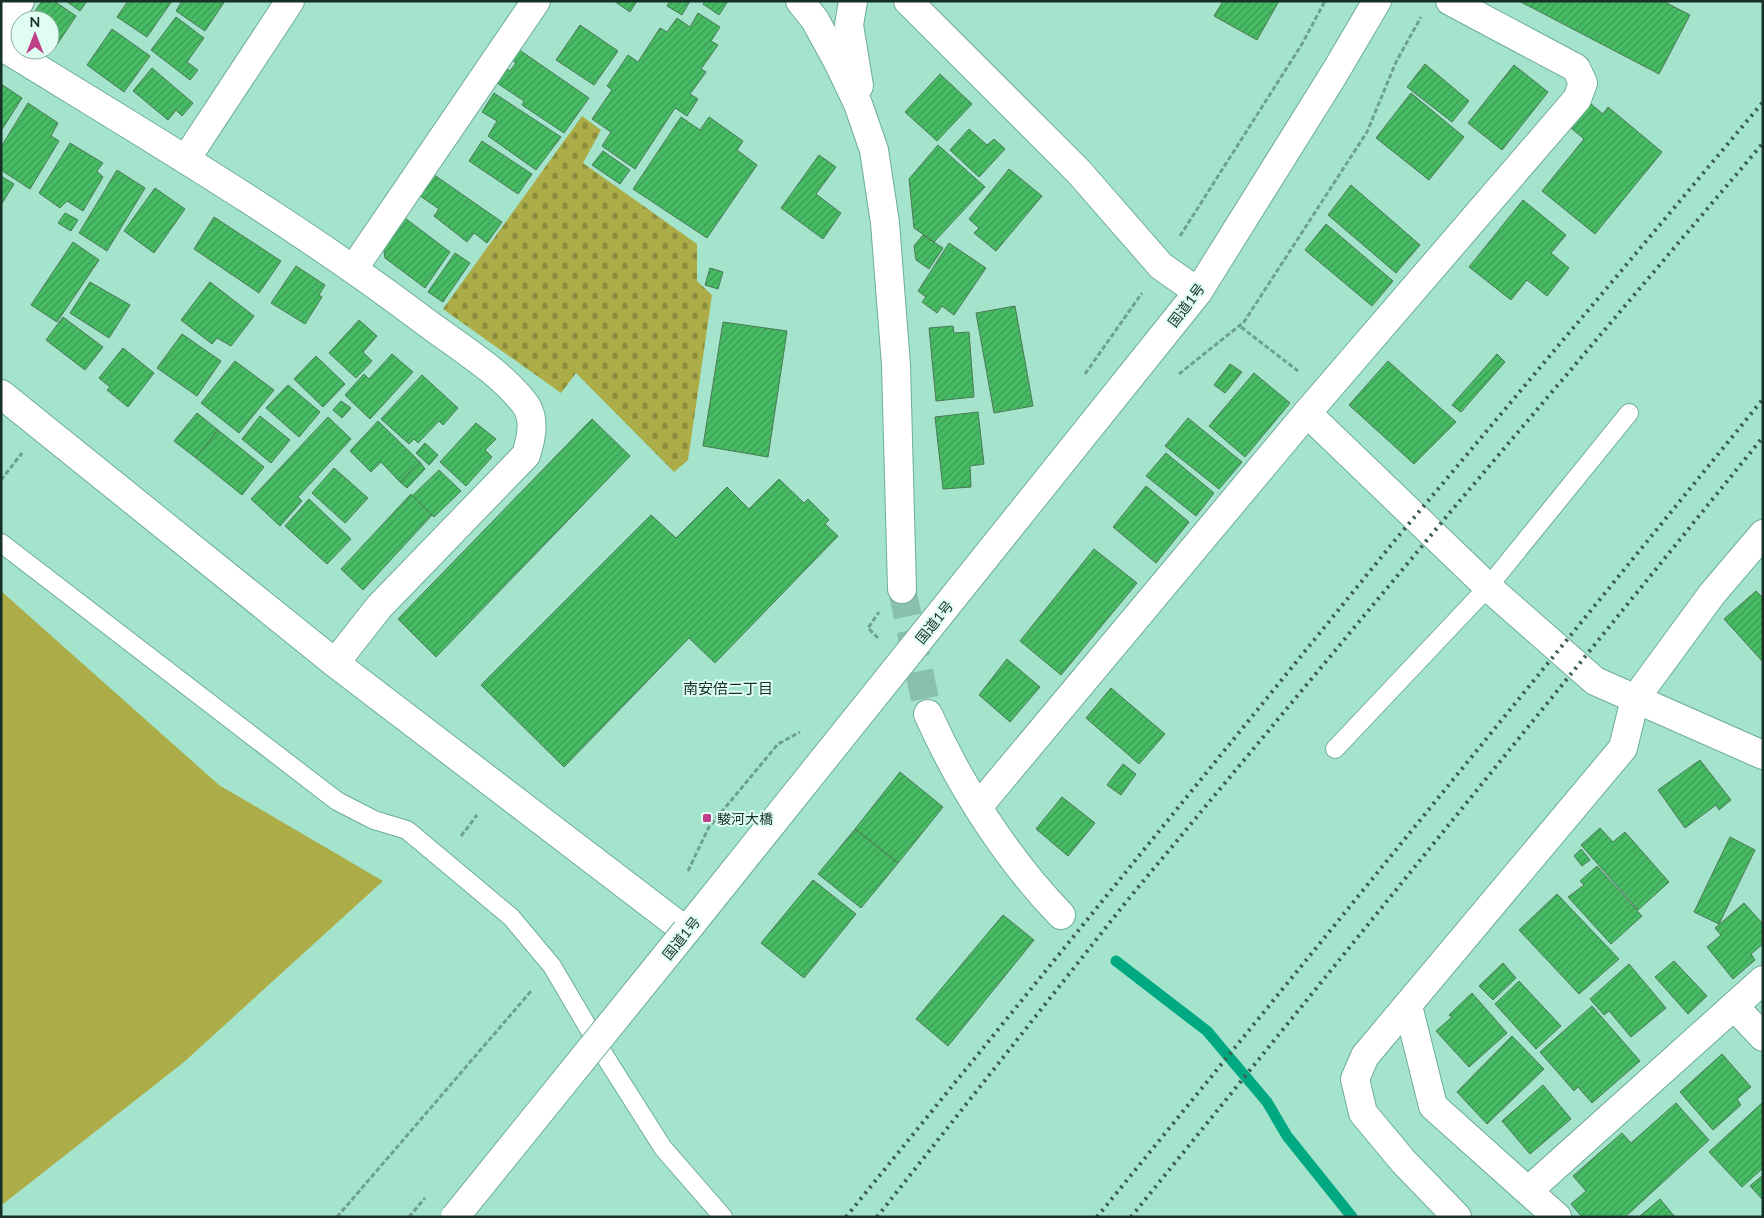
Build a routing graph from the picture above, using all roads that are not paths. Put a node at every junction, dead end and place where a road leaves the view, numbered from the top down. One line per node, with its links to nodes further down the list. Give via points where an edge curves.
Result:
1 (20, 1): 9 (main road)
2 (290, 1): 12 (main road)
3 (536, 1): 13 (main road)
4 (800, 1): 11 (main road, via 824,36)
5 (853, 1): 11 (main road, via 850,26 859,79)
6 (908, 1): 14 (main road, via 1079,172 1162,266)
7 (1377, 1): 14 (main road, 国道1号)
8 (1450, 1): 16 (main road, via 1576,68 1583,83 1577,99)
9 (1, 28)
10 (1, 46): 12 (main road)
11 (858, 104): 21 (main road, via 874,150 886,223 896,365)
12 (186, 159): 13 (main road)
13 (354, 268): 22 (main road, via 505,382 526,406 533,432 526,455 380,607)
14 (1198, 292): 29 (main road, 国道1号)
15 (1, 394): 22 (main road)
16 (1307, 413): 20 (main road); 27 (main road)
17 (1629, 413): 20 (lane)
18 (1763, 534): 23 (main road, via 1712,594)
19 (1, 542): 36 (lane, via 337,801 374,820 406,830 511,917 552,966 664,1148)
20 (1488, 587): 23 (main road, via 1595,681); 25 (lane)
21 (902, 589)
22 (335, 663): 29 (main road)
23 (1635, 699): 26 (main road); 31 (main road, via 1624,748)
24 (928, 714): 27 (main road)
25 (1335, 750)
26 (1763, 756)
27 (978, 807): 28 (main road, via 1030,883)
28 (1061, 915)
29 (686, 931): 35 (main road, 国道1号, bridge)
30 (1763, 980): 32 (main road)
31 (1408, 1006): 34 (main road, via 1433,1106); 37 (main road, via 1365,1056 1355,1079 1358,1096 1363,1113)
32 (1734, 1006): 33 (main road); 34 (main road)
33 (1763, 1037)
34 (1529, 1190): 38 (main road)
35 (455, 1217)
36 (723, 1217)
37 (1457, 1217)
38 (1557, 1217)

